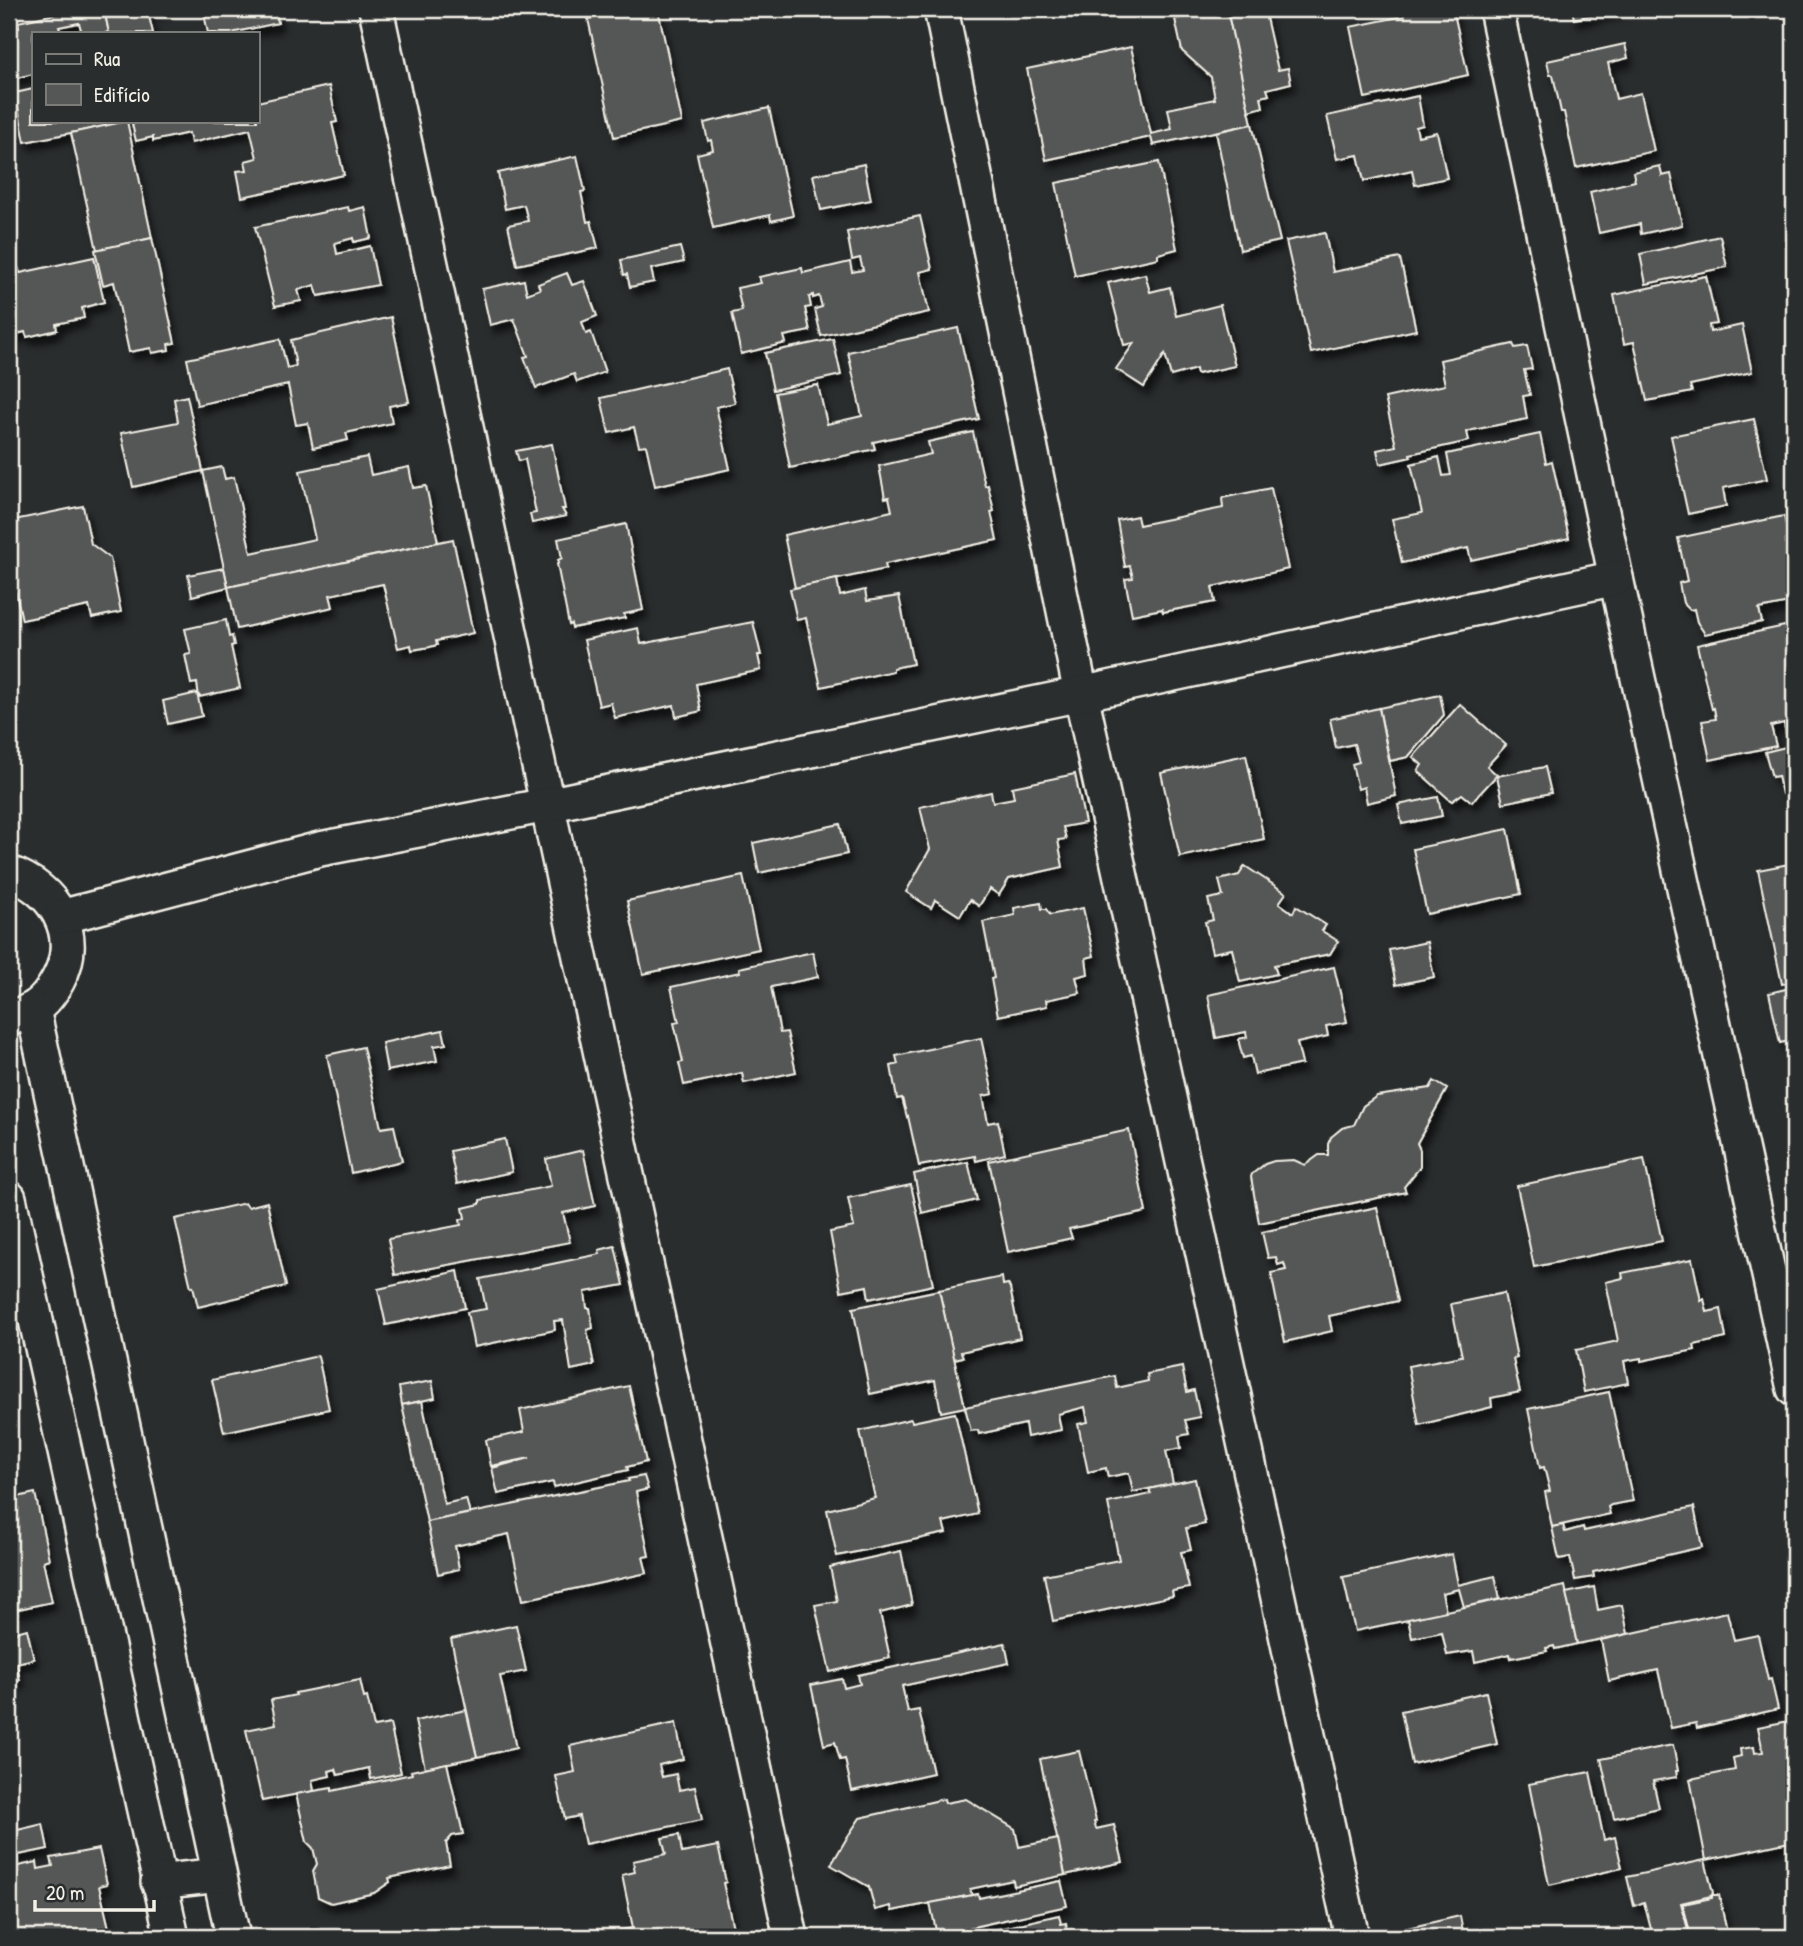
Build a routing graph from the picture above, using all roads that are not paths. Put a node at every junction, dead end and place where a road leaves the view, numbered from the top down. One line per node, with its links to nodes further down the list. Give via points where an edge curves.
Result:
1 (376, 9): 6 (street)
2 (941, 9): 5 (street)
3 (1496, 9): 4 (street)
4 (1616, 578): 5 (street); 11 (street)
5 (1081, 694): 6 (street); 17 (street)
6 (547, 805): 8 (street, via 320,849); 16 (street)
7 (9, 872): 8 (street, via 40,888)
8 (61, 917): 9 (street, via 67,946 63,967 54,988)
9 (21, 1014): 12 (street)
10 (9, 1198): 13 (street)
11 (1794, 1389)
12 (219, 1875): 13 (street); 15 (street)
13 (159, 1881): 14 (street)
14 (172, 1937)
15 (233, 1937)
16 (791, 1937)
17 (1352, 1937)

